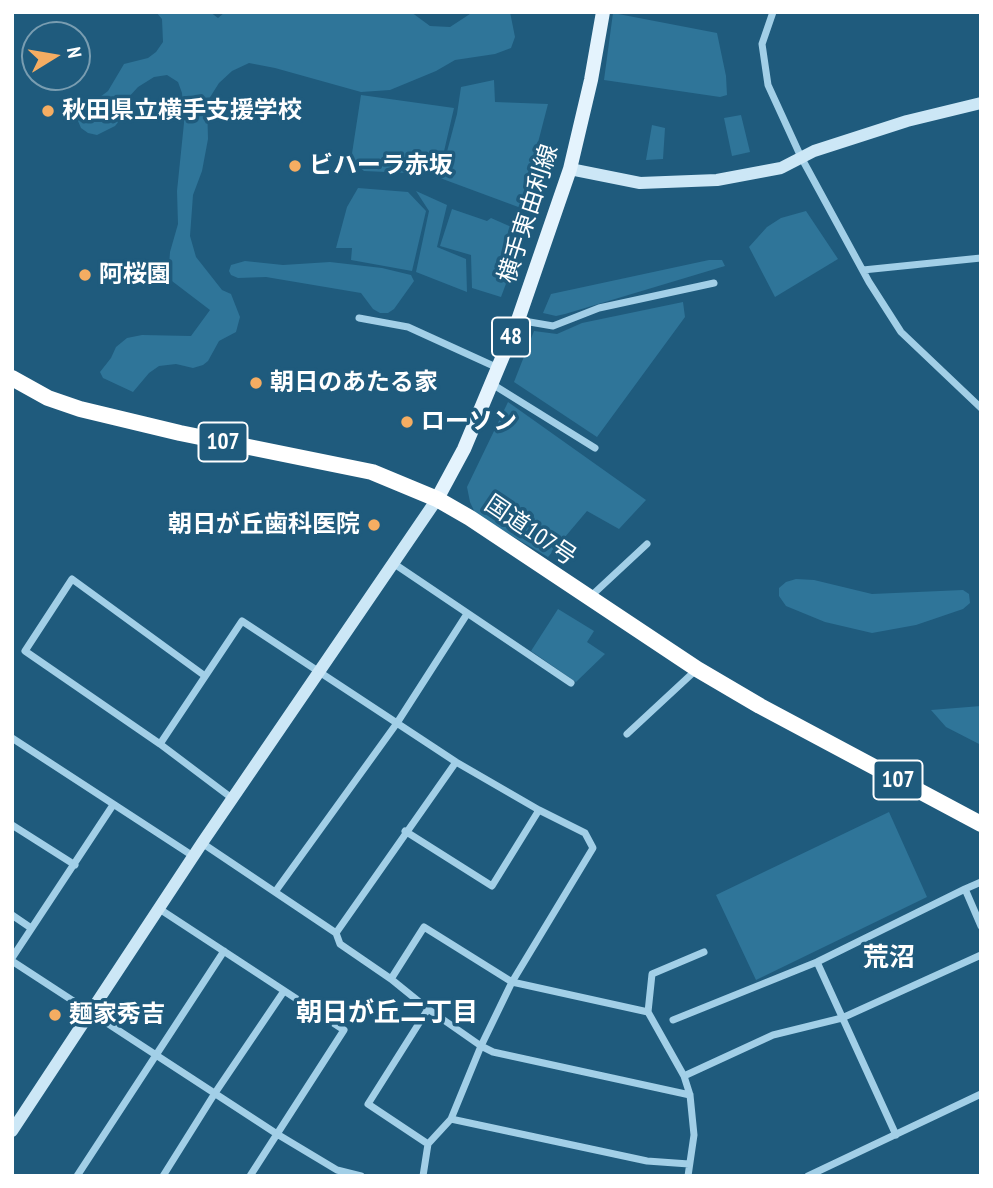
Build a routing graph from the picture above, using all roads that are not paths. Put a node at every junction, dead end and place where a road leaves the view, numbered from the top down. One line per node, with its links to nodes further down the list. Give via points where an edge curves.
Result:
1 (602, 12): 5 (main road, 横手東由利線 / 48)
2 (773, 12): 4 (street, via 762,44 768,85)
3 (981, 103): 4 (street, via 906,121)
4 (801, 157): 5 (street, via 757,174 681,183 640,183); 7 (street)
5 (570, 169): 10 (main road, 横手東由利線 / 48)
6 (981, 258): 7 (street)
7 (863, 270): 14 (street, via 901,332)
8 (715, 284): 10 (street, via 599,308 553,326)
9 (359, 317): 11 (street, via 408,327)
10 (518, 320): 11 (main road, 横手東由利線 / 48)
11 (498, 368): 13 (main road, 横手東由利線 / 48)
12 (12, 377): 16 (highway, 国道107号 / 107, via 48,398 80,409 373,472)
13 (491, 384): 15 (street); 16 (main road, 横手東由利線 / 48)
14 (981, 408)
15 (595, 448)
16 (437, 499): 18 (street); 19 (highway, 国道107号 / 107)
17 (647, 544): 19 (street)
18 (393, 563): 20 (street); 21 (street)
19 (589, 598): 22 (highway, 国道107号 / 107)
20 (467, 614): 24 (street); 25 (street)
21 (318, 670): 23 (street, via 243,621); 25 (street); 30 (street)
22 (696, 670): 26 (street); 33 (highway, 国道107号 / 107)
23 (205, 676): 28 (street); 28 (street, via 72,579 25,650)
24 (571, 683)
25 (397, 723): 29 (street); 41 (street)
26 (627, 734)
27 (12, 738): 31 (street)
28 (160, 744): 30 (street)
29 (456, 762): 32 (street); 35 (street)
30 (233, 800): 36 (street)
31 (113, 805): 37 (street); 38 (street)
32 (539, 810): 35 (street, via 492,886); 53 (street, via 585,834 593,848)
33 (981, 824)
34 (12, 825): 38 (street)
35 (405, 831): 46 (street)
36 (202, 843): 37 (street); 41 (street)
37 (193, 856): 42 (street)
38 (75, 865): 45 (street)
39 (981, 882): 40 (street)
40 (965, 889): 44 (street); 51 (street)
41 (275, 892): 46 (street)
42 (158, 908): 47 (street); 56 (street)
43 (12, 915): 45 (street)
44 (981, 926)
45 (31, 928): 50 (street)
46 (336, 933): 52 (street, via 340,944)
47 (224, 951): 54 (street); 61 (street)
48 (704, 952): 57 (street, via 652,974)
49 (981, 955): 58 (street)
50 (12, 960): 56 (street)
51 (817, 962): 58 (street); 59 (street)
52 (391, 979): 53 (street, via 424,927); 55 (street)
53 (512, 982): 57 (street); 60 (street)
54 (284, 991): 63 (street); 68 (street, via 344,1030)
55 (428, 1009): 60 (street); 70 (street, via 368,1104)
56 (89, 1012): 61 (street); 67 (street)
57 (648, 1012): 62 (street)
58 (842, 1018): 62 (street, via 773,1035); 69 (street)
59 (673, 1020)
60 (481, 1046): 65 (street); 66 (street)
61 (155, 1054): 63 (street); 73 (street)
62 (684, 1076): 65 (street)
63 (215, 1093): 68 (street); 74 (street)
64 (981, 1094): 69 (street)
65 (690, 1095): 71 (street, via 694,1135)
66 (451, 1119): 70 (street); 71 (street, via 647,1161)
67 (12, 1131)
68 (277, 1134): 72 (street); 75 (street)
69 (896, 1135): 79 (street)
70 (428, 1144): 77 (street)
71 (689, 1164): 78 (street)
72 (335, 1173): 76 (street)
73 (77, 1176)
74 (163, 1176)
75 (250, 1176)
76 (361, 1176)
77 (423, 1176)
78 (688, 1176)
79 (808, 1176)

